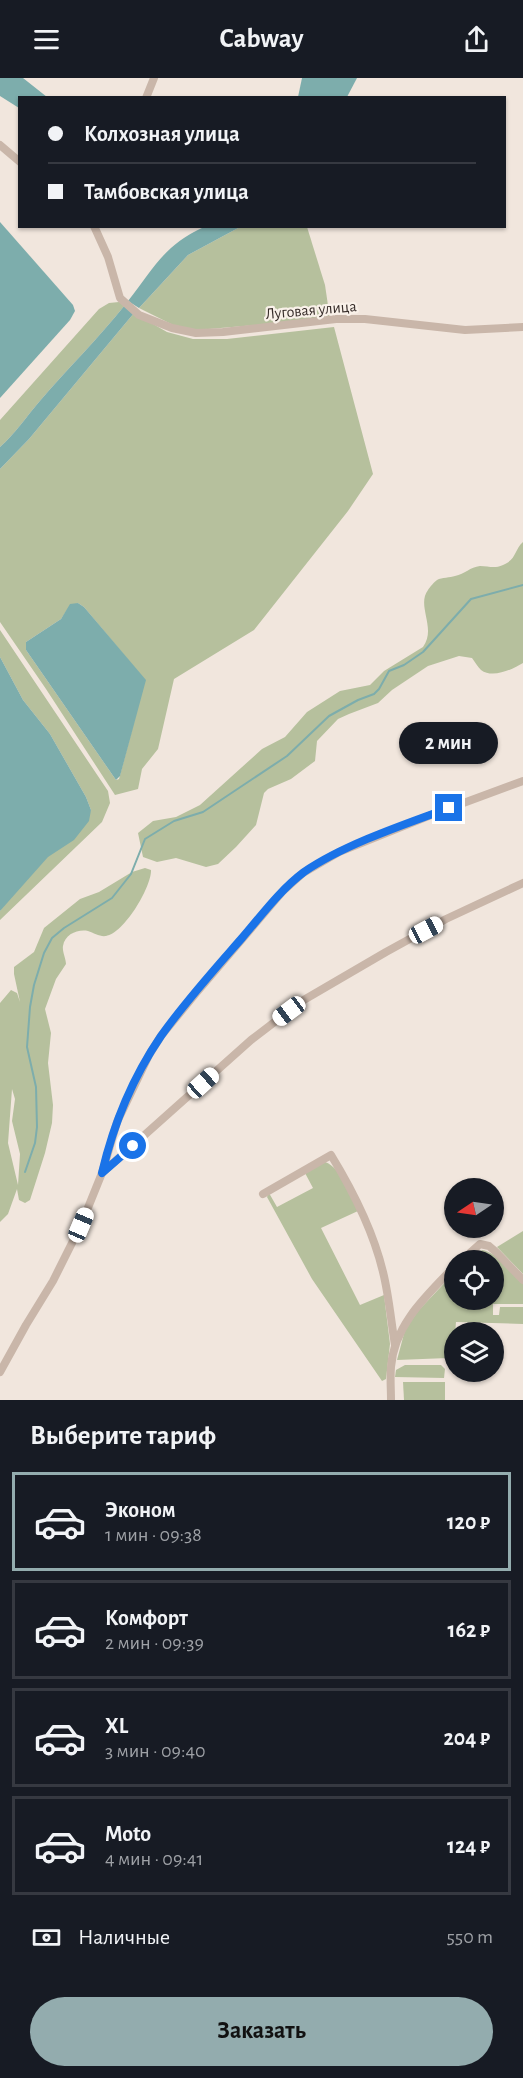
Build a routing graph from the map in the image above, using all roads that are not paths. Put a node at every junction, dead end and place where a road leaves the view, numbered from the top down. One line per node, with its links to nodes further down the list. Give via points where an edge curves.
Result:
1 (154, 78): 2 (street)
2 (147, 96)
3 (0, 145): 4 (street)
4 (18, 160)
5 (95, 228): 6 (street, Луговая улица, via 120,298 139,315 172,328 196,333 234,331 336,319 465,330)
6 (523, 327)
7 (523, 782): 9 (street, via 339,852 303,873 283,891 161,1036 117,1122)
8 (523, 883): 9 (street, via 446,919 302,1001 251,1040)
9 (102, 1173): 17 (street, via 53,1281)
10 (263, 1194): 16 (street, via 331,1155 353,1193 379,1257)
11 (473, 1250): 12 (street, via 480,1244)
12 (493, 1250)
13 (504, 1261): 15 (street)
14 (444, 1278): 16 (street, via 414,1310)
15 (523, 1280)
16 (395, 1345): 18 (street)
17 (0, 1372)
18 (391, 1400)

